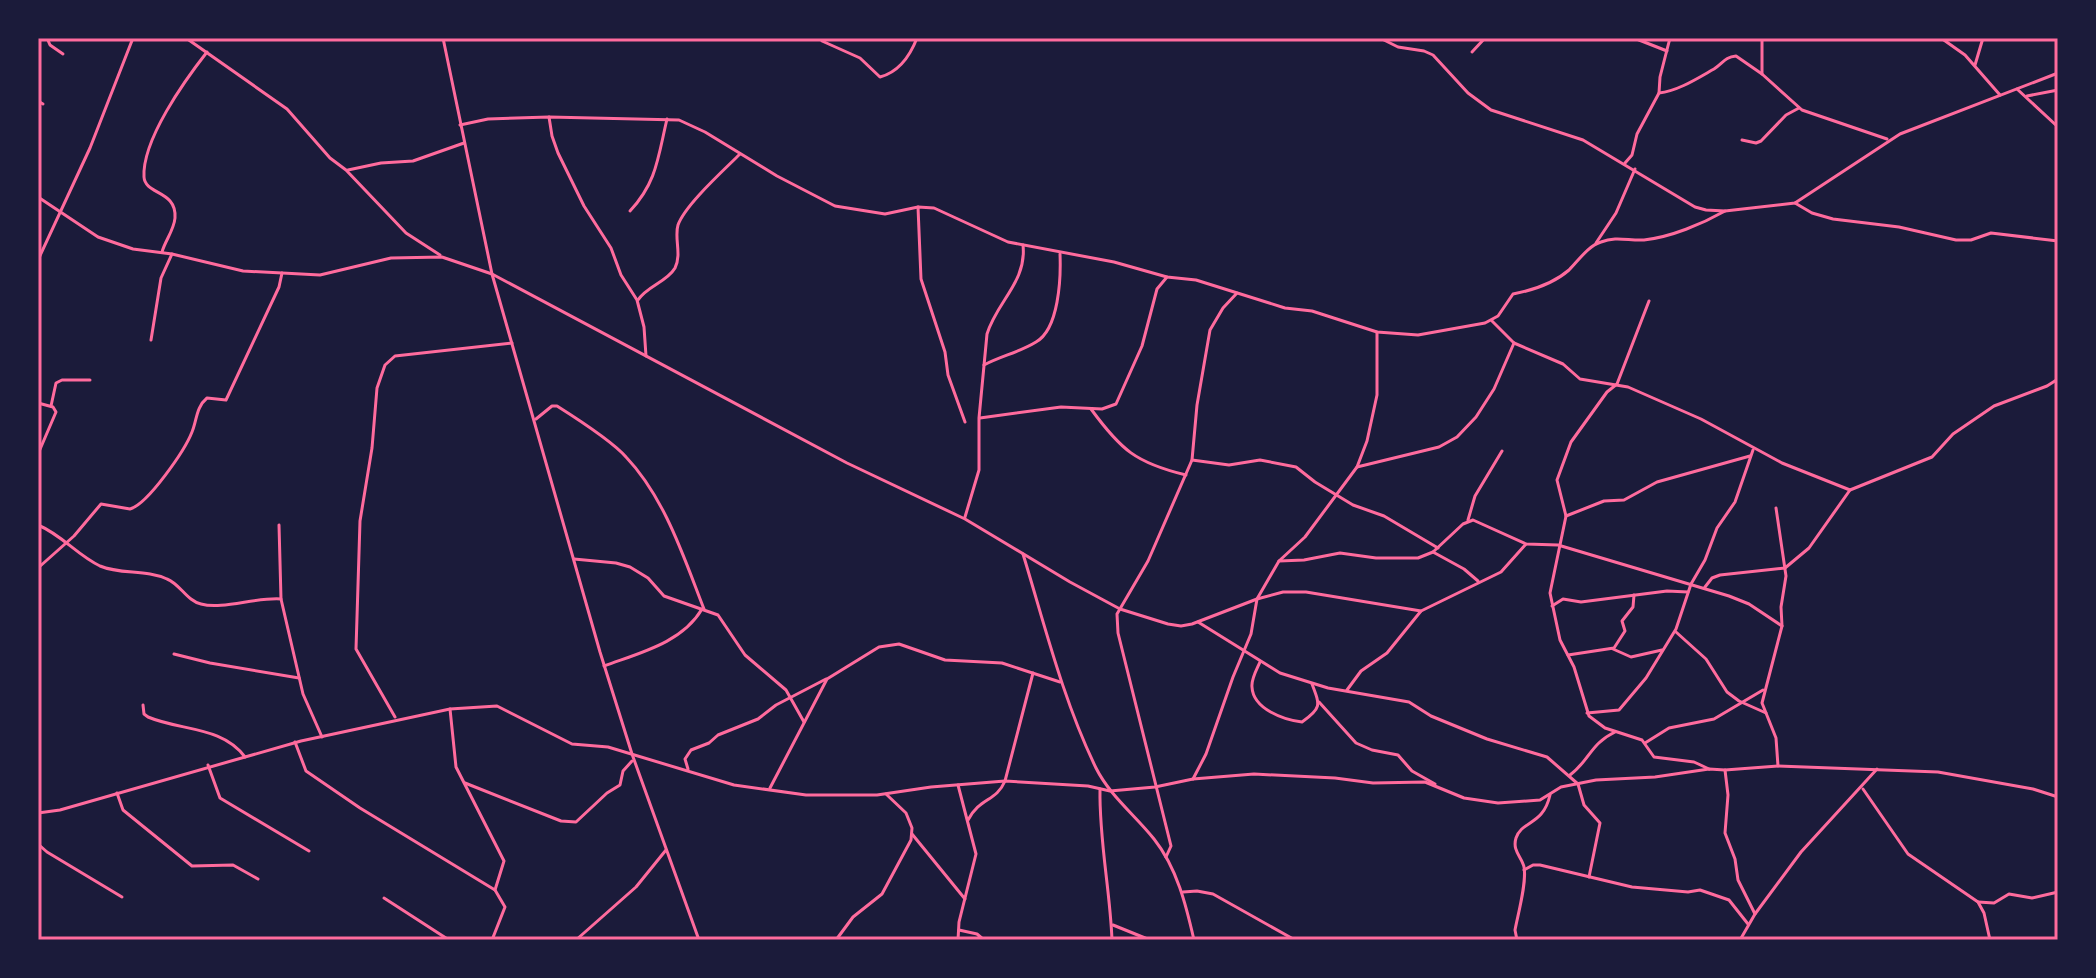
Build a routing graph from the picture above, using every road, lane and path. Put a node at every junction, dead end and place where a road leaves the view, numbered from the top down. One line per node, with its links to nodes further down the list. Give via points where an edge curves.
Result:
1 (47, 38): 17 (street)
2 (133, 38): 41 (street)
3 (186, 38): 15 (street)
4 (443, 38): 29 (street)
5 (917, 38): 13 (street, via 910,55 885,77 860,58)
6 (1380, 38): 35 (street, via 1433,55 1491,110 1583,140)
7 (1485, 38): 16 (street)
8 (1634, 38): 14 (street)
9 (1670, 38): 14 (street)
10 (1762, 38): 20 (street)
11 (1941, 38): 18 (street)
12 (1983, 38): 18 (street)
13 (822, 41)
14 (1667, 51): 23 (street)
15 (207, 52): 37 (street, via 277,101); 47 (street, via 156,130 147,161 144,179 165,195 175,217)
16 (1472, 52)
17 (63, 54)
18 (1975, 65): 24 (street)
19 (2058, 73): 21 (street)
20 (1762, 74): 23 (street, via 1732,56); 26 (street)
21 (2015, 88): 24 (street); 25 (street)
22 (2058, 90): 25 (street)
23 (1659, 93): 35 (street)
24 (2000, 95): 32 (street)
25 (2026, 96): 30 (street)
26 (1799, 108): 31 (street, via 1761,141); 32 (street)
27 (549, 117): 28 (street); 29 (street); 56 (street, via 558,153)
28 (667, 119): 34 (street, via 688,123); 42 (street, via 652,181)
29 (460, 125): 33 (street)
30 (2058, 127)
31 (1742, 140)
32 (1889, 140): 39 (street)
33 (464, 143): 37 (street, via 413,161); 53 (street)
34 (740, 154): 40 (street, via 835,206 885,214); 56 (street, via 680,220 675,269)
35 (1625, 163): 36 (street)
36 (1635, 169): 43 (street, via 1695,207); 45 (street)
37 (346, 170): 50 (street, via 406,233)
38 (38, 197): 41 (street)
39 (1795, 203): 43 (street); 44 (street, via 1833,219 1956,240 1991,233)
40 (918, 207): 46 (street, via 934,208); 73 (street, via 921,279)
41 (59, 211): 47 (street, via 98,237); 51 (street)
42 (630, 211)
43 (1725, 211): 45 (street, via 1655,238)
44 (2058, 241)
45 (1595, 244): 58 (street, via 1554,281 1513,294)
46 (1023, 245): 48 (street); 64 (street, via 1020,276 989,326)
47 (162, 252): 49 (street)
48 (1060, 252): 54 (street); 64 (street, via 1054,314 1042,338)
49 (172, 254): 52 (street, via 237,271); 60 (street, via 161,278)
50 (442, 257): 52 (street, via 391,258 320,275); 53 (street)
51 (38, 260)
52 (282, 273): 89 (street, via 226,400 207,398 200,404 191,434 144,501 130,509 101,504)
53 (492, 274): 61 (street); 63 (street)
54 (1167, 277): 55 (street); 70 (street, via 1157,289 1142,346 1120,398 1109,407)
55 (1237, 293): 59 (street); 78 (street, via 1210,330)
56 (637, 300): 63 (street)
57 (1649, 301): 67 (street)
58 (1492, 321): 59 (street, via 1418,335); 62 (street)
59 (1377, 332): 79 (street, via 1377,395)
60 (151, 340)
61 (512, 343): 72 (street); 134 (street, via 395,356 385,365 377,388 360,521 356,649)
62 (1514, 343): 67 (street, via 1563,364 1583,380); 79 (street, via 1494,389 1457,437 1439,447)
63 (646, 356): 85 (street)
64 (984, 365): 71 (street)
65 (2058, 379): 81 (street, via 1994,406 1953,434 1932,457)
66 (90, 380): 69 (street, via 56,383)
67 (1617, 384): 74 (street); 84 (street, via 1571,442 1557,480)
68 (38, 403): 69 (street)
69 (51, 406): 76 (street, via 56,414)
70 (1091, 409): 71 (street, via 1061,407); 80 (street, via 1120,446 1150,465)
71 (979, 418): 85 (street, via 979,470)
72 (535, 420): 95 (street); 107 (street, via 557,406 626,457 675,538)
73 (965, 422)
74 (1753, 449): 77 (street); 81 (street)
75 (1502, 451): 86 (street, via 1475,496)
76 (38, 454)
77 (1751, 455): 84 (street, via 1647,485 1624,500 1604,501); 100 (street, via 1735,502)
78 (1192, 460): 80 (street); 82 (street, via 1288,465)
79 (1357, 467): 82 (street)
80 (1186, 475): 108 (street)
81 (1850, 490): 98 (street, via 1809,548)
82 (1335, 493): 92 (street); 96 (street, via 1305,537)
83 (1776, 508): 98 (street)
84 (1566, 516): 91 (street)
85 (965, 519): 94 (street)
86 (1468, 520): 90 (street); 92 (street)
87 (38, 525): 89 (street)
88 (279, 525): 104 (street)
89 (68, 542): 97 (street); 104 (street, via 110,570 170,579 199,604)
90 (1526, 544): 91 (street); 99 (street, via 1501,572)
91 (1558, 545): 100 (street); 106 (street)
92 (1438, 548): 93 (street)
93 (1433, 552): 96 (street, via 1418,558 1340,553); 99 (street)
94 (1023, 554): 108 (street); 123 (street)
95 (574, 559): 107 (street, via 630,567 664,596); 119 (street)
96 (1279, 561): 105 (street)
97 (38, 568)
98 (1785, 568): 101 (street, via 1715,576); 111 (street)
99 (1478, 581): 109 (street)
100 (1691, 584): 101 (street); 102 (street)
101 (1704, 589): 111 (street, via 1749,604)
102 (1688, 592): 103 (street); 112 (street)
103 (1634, 595): 106 (street, via 1581,602 1563,599); 113 (street, via 1633,607 1622,621 1625,631)
104 (281, 599): 121 (street)
105 (1257, 599): 109 (street, via 1306,592); 110 (street); 115 (street)
106 (1552, 606): 117 (street)
107 (703, 609): 119 (street, via 674,636); 127 (street, via 720,617 745,655)
108 (1120, 609): 110 (street, via 1181,626); 155 (street, via 1118,633)
109 (1421, 611): 126 (street)
110 (1198, 622): 115 (street)
111 (1782, 626): 125 (street)
112 (1675, 631): 114 (street); 129 (street)
113 (1613, 649): 114 (street, via 1631,657); 117 (street)
114 (1662, 650): 132 (street, via 1622,707)
115 (1244, 652): 118 (street); 149 (street)
116 (174, 654): 121 (street)
117 (1568, 655): 132 (street)
118 (1260, 661): 124 (street); 128 (street, via 1252,682 1259,704 1302,722)
119 (604, 666): 141 (street)
120 (1033, 673): 122 (street, via 1002,663 945,660 899,644 879,647); 123 (street); 150 (street)
121 (299, 678): 137 (street)
122 (827, 679): 127 (street); 135 (street)
123 (1060, 682): 159 (street)
124 (1312, 684): 126 (street); 128 (street)
125 (1766, 687): 129 (street); 133 (street)
126 (1347, 690): 148 (street, via 1414,704 1487,739 1547,757)
127 (791, 698): 135 (street); 144 (street, via 691,750 685,759)
128 (1319, 702): 154 (street, via 1356,743 1398,755)
129 (1742, 703): 133 (street); 139 (street, via 1714,719 1669,728)
130 (143, 705): 140 (street, via 148,717 229,741)
131 (450, 709): 134 (street); 141 (street, via 497,706 572,744 608,747); 151 (street, via 456,767)
132 (1587, 713): 136 (street)
133 (1766, 713): 143 (street, via 1776,738)
134 (396, 719): 137 (street)
135 (804, 722): 157 (street)
136 (1615, 732): 139 (street); 148 (street, via 1598,741)
137 (322, 737): 138 (street)
138 (295, 742): 140 (street); 174 (street, via 306,771)
139 (1645, 743): 145 (street, via 1654,757)
140 (245, 757): 142 (street)
141 (633, 757): 144 (street); 151 (street, via 620,785 576,822 561,821); 168 (street)
142 (208, 765): 160 (street); 169 (street, via 220,798)
143 (1778, 766): 146 (street); 147 (street)
144 (688, 769): 157 (street, via 734,785)
145 (1709, 769): 147 (street); 152 (street)
146 (1877, 769): 156 (street); 163 (street, via 1938,772)
147 (1725, 770): 181 (street, via 1725,833 1738,880)
148 (1570, 775): 152 (street)
149 (1193, 779): 154 (street, via 1254,774); 155 (street)
150 (1005, 781): 153 (street); 158 (street); 165 (street, via 1000,792 975,806)
151 (465, 783): 174 (street, via 504,861)
152 (1578, 784): 162 (street); 172 (street, via 1584,805 1601,825)
153 (958, 785): 161 (street); 165 (street)
154 (1435, 785): 162 (street, via 1487,802)
155 (1155, 787): 159 (street); 170 (street, via 1171,846)
156 (1862, 788): 180 (street, via 1908,854); 181 (street, via 1801,852)
157 (769, 789): 161 (street, via 806,795)
158 (1100, 789): 159 (street); 182 (street)
159 (1110, 791): 170 (street)
160 (117, 793): 164 (street); 173 (street, via 123,810 192,866 233,865)
161 (886, 794): 166 (street, via 906,813)
162 (1550, 795): 171 (street, via 1543,815 1516,838)
163 (2058, 797)
164 (38, 813)
165 (968, 820): 179 (street, via 976,854)
166 (912, 834): 179 (street); 189 (street, via 882,894 853,917)
167 (38, 844): 177 (street)
168 (666, 850): 187 (street, via 636,887); 188 (street)
169 (309, 851)
170 (1166, 857): 175 (street)
171 (1524, 870): 172 (street, via 1540,865); 196 (street)
172 (1589, 877): 183 (street, via 1643,888 1700,890 1729,900)
173 (258, 879)
174 (495, 890): 186 (street, via 505,907)
175 (1182, 892): 194 (street); 195 (street, via 1213,894)
176 (2058, 892): 180 (street, via 2032,898 2009,894 1990,904)
177 (122, 897)
178 (384, 898): 185 (street)
179 (965, 899): 184 (street)
180 (1978, 902): 198 (street)
181 (1755, 914): 183 (street)
182 (1111, 924): 192 (street); 193 (street)
183 (1748, 924): 197 (street)
184 (958, 930): 190 (street); 191 (street)
185 (449, 940)
186 (492, 940)
187 (576, 940)
188 (699, 940)
189 (836, 940)
190 (958, 940)
191 (984, 940)
192 (1112, 940)
193 (1150, 940)
194 (1194, 940)
195 (1295, 940)
196 (1517, 940)
197 (1740, 940)
198 (1990, 940)

